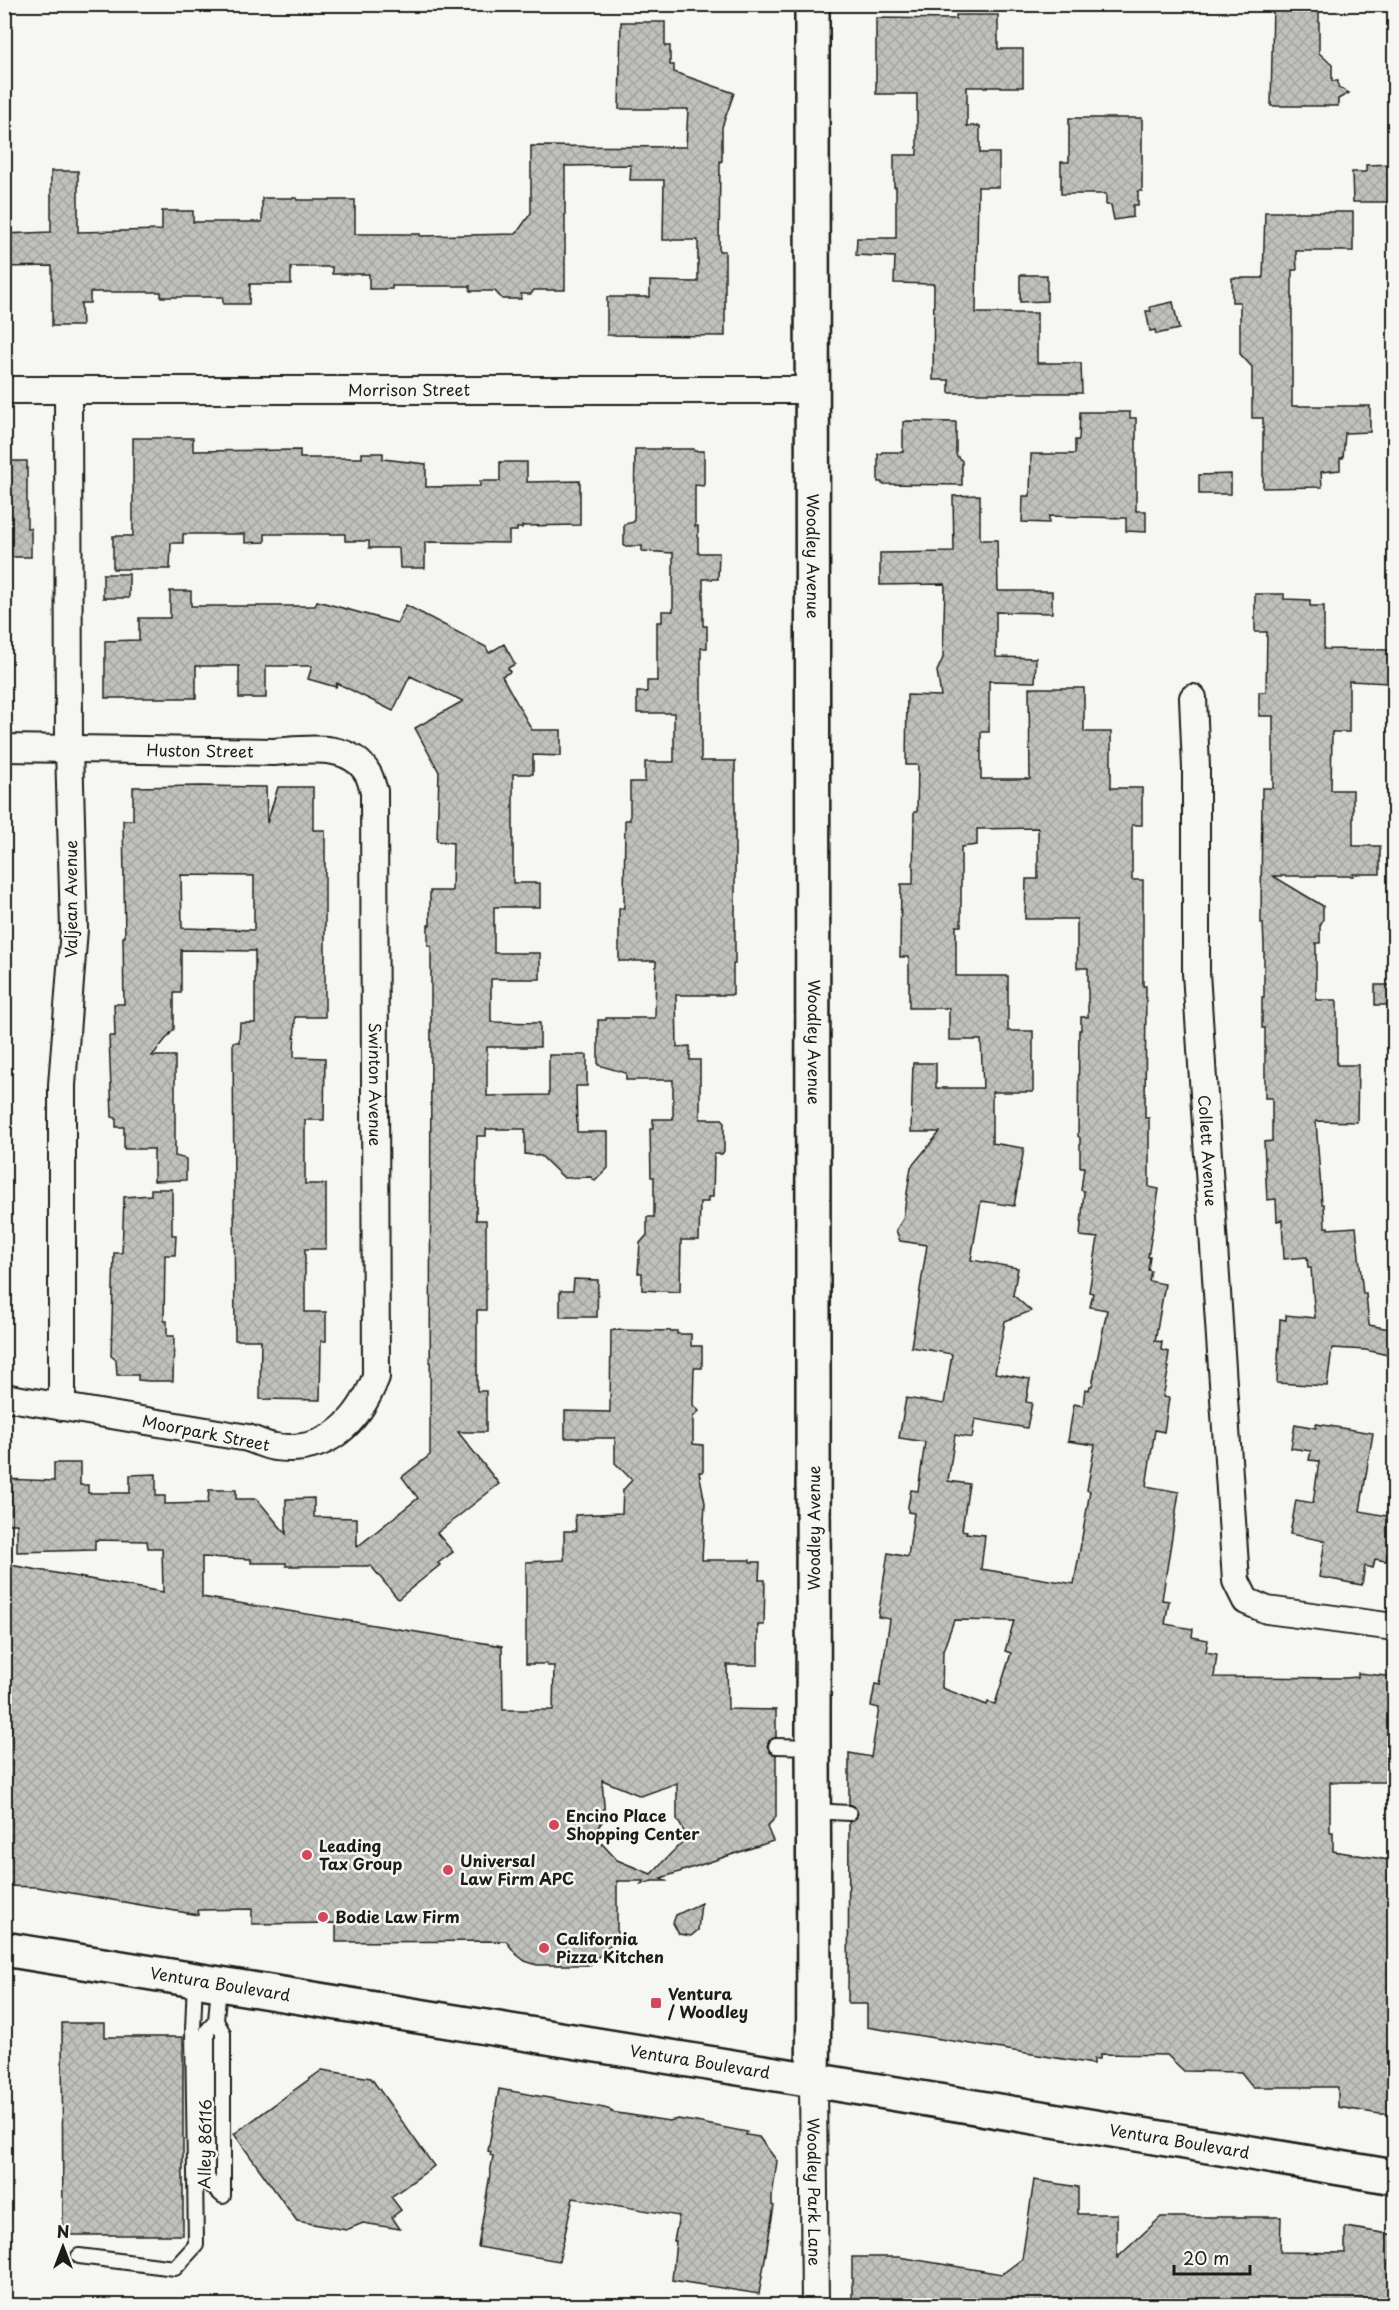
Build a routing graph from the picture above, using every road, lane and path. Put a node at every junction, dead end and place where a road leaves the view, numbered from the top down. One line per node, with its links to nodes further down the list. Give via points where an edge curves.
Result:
1 (812, 4): 4 (street, Woodley Avenue)
2 (4, 390): 3 (street, Morrison Street)
3 (68, 390): 4 (street, Morrison Street); 7 (street, Valjean Avenue)
4 (812, 390): 14 (street, Woodley Avenue)
5 (1193, 698): 12 (street, Collett Avenue, via 1196,973 1236,1581 1246,1601 1267,1610)
6 (4, 748): 7 (street, Huston Street)
7 (69, 748): 8 (street, Huston Street, via 337,751 361,765); 11 (street, Valjean Avenue, via 74,929 62,1085)
8 (374, 791): 9 (street, Swinton Avenue)
9 (376, 1377): 11 (street, Moorpark Street, via 369,1396 343,1430 308,1447 274,1447 248,1438)
10 (4, 1397): 11 (street, Moorpark Street)
11 (62, 1407)
12 (1395, 1627)
13 (776, 1746): 14 (lane)
14 (813, 1747): 15 (street, Woodley Avenue)
15 (813, 1811): 16 (lane); 20 (street, Woodley Avenue)
16 (849, 1813)
17 (4, 1949): 18 (street, Ventura Boulevard)
18 (207, 1982): 19 (lane, Alley 86116); 20 (street, Ventura Boulevard); 22 (lane, via 193,2029 196,2245 175,2268)
19 (216, 2021): 19 (lane, Alley 86116, via 207,2031 207,2177 224,2196 223,2033)
20 (813, 2080): 21 (street, Ventura Boulevard); 23 (street, Woodley Park Lane)
21 (1395, 2177)
22 (79, 2256)
23 (814, 2306)

